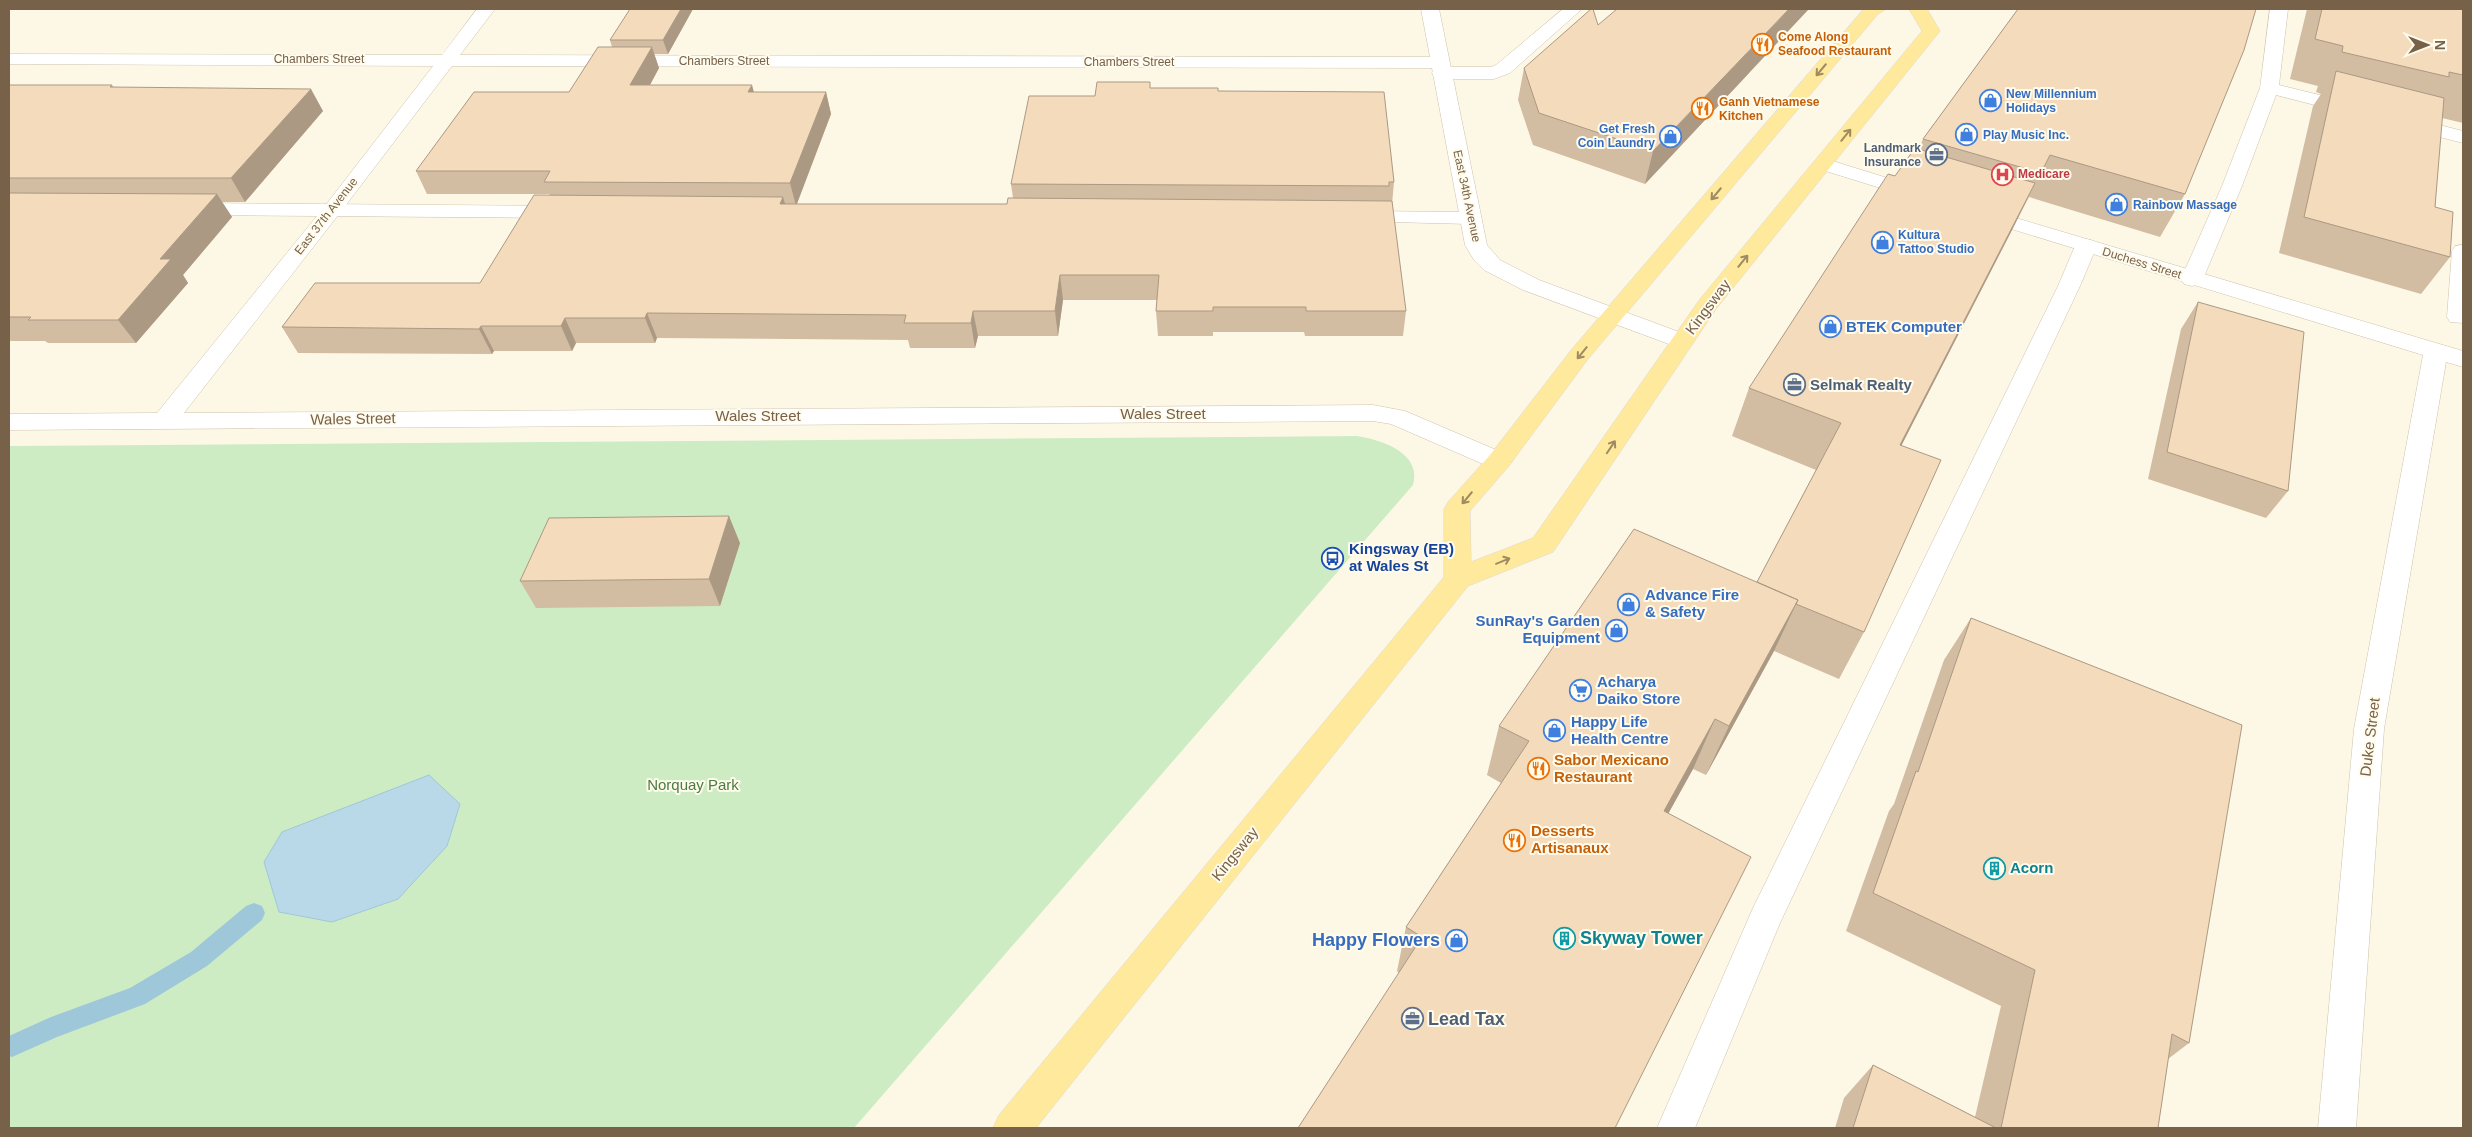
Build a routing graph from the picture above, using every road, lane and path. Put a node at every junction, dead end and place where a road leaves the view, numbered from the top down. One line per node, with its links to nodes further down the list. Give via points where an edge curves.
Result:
1 (486, 9): 8 (street, East 37th Avenue)
2 (1430, 9): 9 (street, East 34th Avenue)
3 (1572, 9): 9 (street, Chambers Street, via 1504,70 1494,73)
4 (1877, 9): 23 (main road, one-way to 23, via 1873,9)
5 (1918, 9): 14 (main road, Kingsway, one-way to 5, via 1931,31)
6 (2279, 9): 10 (street)
7 (9, 58): 8 (street, Chambers Street)
8 (446, 60): 9 (street, Chambers Street); 16 (street, East 37th Avenue)
9 (1440, 68): 19 (street, East 34th Avenue)
10 (2269, 88): 11 (street); 22 (street)
11 (2366, 112)
12 (2386, 117): 13 (street)
13 (2463, 136)
14 (1823, 164): 20 (street, Duchess Street); 25 (main road, Kingsway, one-way to 14, via 1708,304)
15 (166, 209): 16 (street)
16 (332, 210): 17 (street); 27 (street, East 37th Avenue)
17 (578, 212)
18 (1335, 217): 19 (street)
19 (1470, 218): 23 (street, East 34th Avenue, via 1476,244 1492,265 1531,285)
20 (2086, 246): 22 (street, Duchess Street); 32 (street, via 1765,919)
21 (2463, 251): 24 (street)
22 (2192, 279): 26 (street, Duchess Street)
23 (1613, 316): 25 (street, East 34th Avenue); 29 (main road, one-way to 29)
24 (2458, 317)
25 (1682, 341): 30 (main road, Kingsway, one-way to 25, via 1542,545)
26 (2450, 355): 33 (street, Duke Street, via 2369,729)
27 (164, 420): 28 (street, Wales Street); 29 (street, Wales Street, via 1373,413 1396,417)
28 (9, 422)
29 (1499, 460): 30 (main road, one-way to 30, via 1457,509)
30 (1458, 579): 31 (main road, Kingsway)
31 (1012, 1128)
32 (1676, 1128)
33 (2337, 1128)

